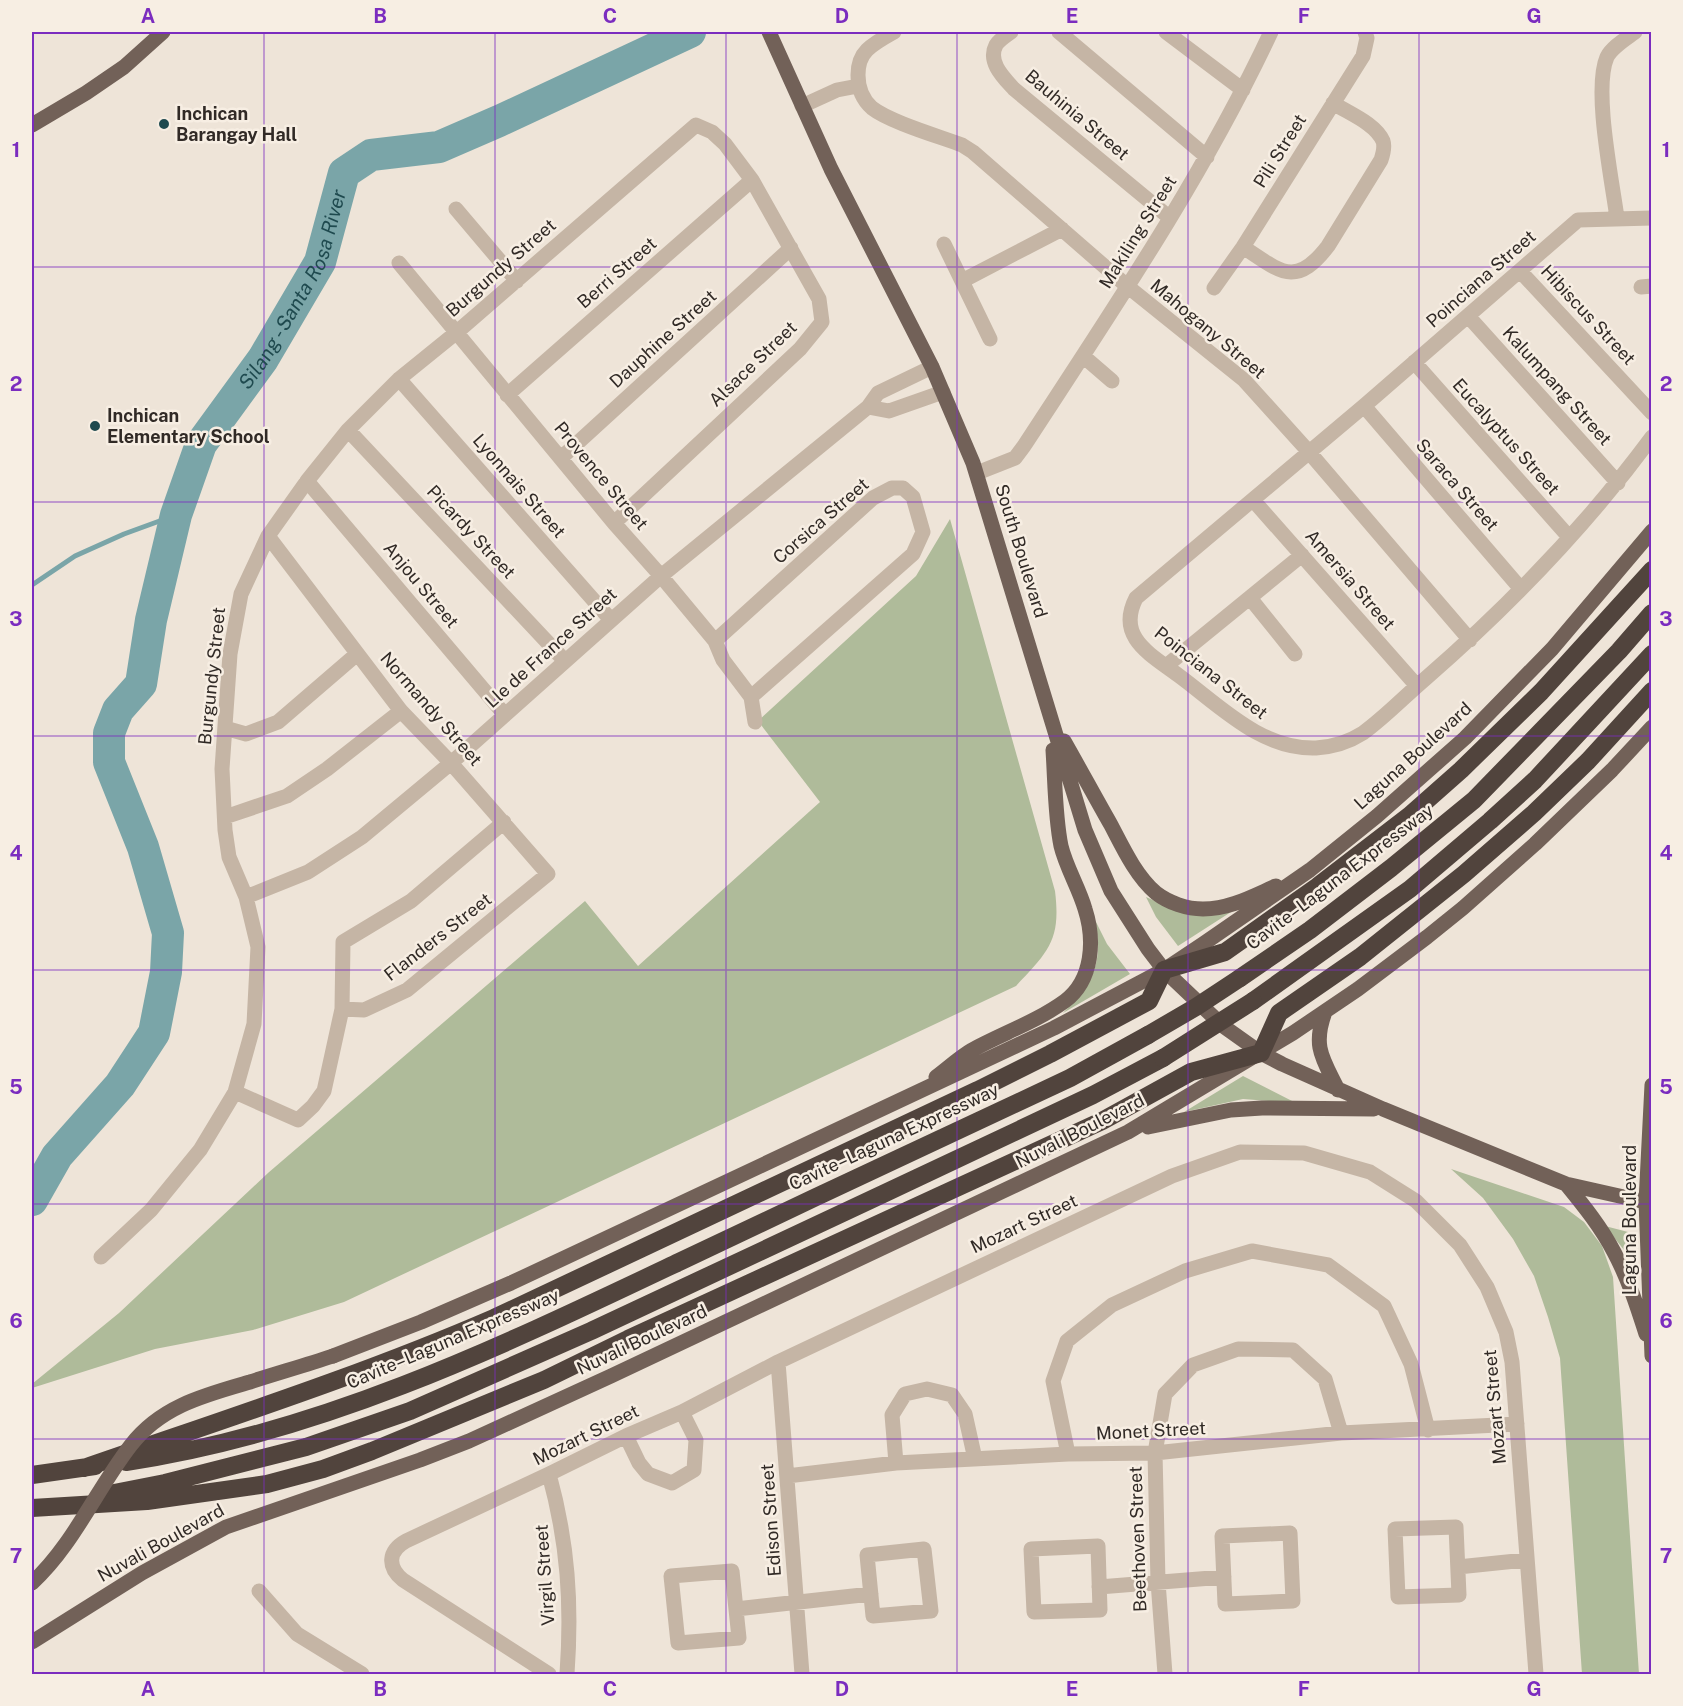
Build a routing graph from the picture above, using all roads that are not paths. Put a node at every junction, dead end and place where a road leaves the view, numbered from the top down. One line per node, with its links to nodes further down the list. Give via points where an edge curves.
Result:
1 (163, 32): 14 (main road, via 124,67)
2 (769, 32): 13 (main road, South Boulevard)
3 (894, 32): 10 (street, via 868,49 861,59)
4 (1011, 32): 19 (street, Bauhinia Street, via 996,44 995,65 1001,75)
5 (1059, 32): 16 (street)
6 (1166, 32): 11 (street)
7 (1271, 32): 11 (street, Makiling Street)
8 (1365, 32): 12 (street, Pili Street, via 1363,56)
9 (1635, 32): 20 (street, via 1608,54 1602,75)
10 (858, 86): 13 (street, via 837,90); 22 (street, Mahogany Street, via 872,108 973,152)
11 (1243, 90): 16 (street, Makiling Street)
12 (1333, 103): 24 (street, Pili Street); 24 (street, via 1375,130 1383,141 1384,151 1328,246 1313,264 1295,273 1280,271)
13 (802, 106): 37 (main road, South Boulevard)
14 (32, 125)
15 (696, 125): 17 (street, Alsace Street, via 725,144); 28 (street, Burgundy Street)
16 (1207, 157): 19 (street, Makiling Street)
17 (752, 180): 25 (street, Alsace Street); 41 (street, Berri Street)
18 (456, 209): 28 (street)
19 (1170, 218): 30 (street, Makiling Street)
20 (1617, 218): 21 (street, Poinciana Street); 27 (street, Poinciana Street, via 1578,220)
21 (1652, 218)
22 (1062, 229): 29 (street); 30 (street, Mahogany Street)
23 (944, 243): 29 (street)
24 (1243, 247): 31 (street, Pili Street)
25 (791, 248): 48 (street, Dauphine Street); 53 (street, Alsace Street, via 819,299 822,321 800,349)
26 (399, 263): 33 (street, Provence Street)
27 (1520, 271): 32 (street, Poinciana Street); 44 (street, Hibiscus Street)
28 (517, 280): 33 (street, Burgundy Street)
29 (962, 281): 34 (street)
30 (1127, 286): 35 (street, Makiling Street); 47 (street, Mahogany Street, via 1244,380)
31 (1214, 288)
32 (1468, 316): 36 (street, Poinciana Street); 51 (street, Kalumpang Street)
33 (457, 332): 38 (street, Burgundy Street); 41 (street, Provence Street)
34 (990, 339)
35 (1083, 356): 39 (street); 49 (street, Makiling Street, via 1024,446)
36 (1414, 363): 42 (street, Poinciana Street); 56 (street, Eucalyptus Street)
37 (932, 367): 40 (main road, South Boulevard); 43 (street, Lle de France Street, via 878,393)
38 (399, 379): 45 (street, Burgundy Street); 63 (street, Lyonnais Street)
39 (1112, 381)
40 (943, 392): 43 (street, via 889,411); 49 (main road, South Boulevard)
41 (507, 395): 48 (street, Provence Street)
42 (1364, 406): 47 (street, Poinciana Street); 60 (street, Saraca Street)
43 (868, 407): 59 (street, Lle de France Street)
44 (1652, 413)
45 (348, 430): 50 (street, Burgundy Street); 69 (street, Picardy Street)
46 (1652, 437): 51 (street, Poinciana Street)
47 (1309, 452): 52 (street, Poinciana Street); 64 (street, Mahogany Street)
48 (561, 458): 53 (street, Provence Street)
49 (975, 468): 76 (main road, South Boulevard)
50 (307, 481): 55 (street, Burgundy Street); 75 (street, Anjou Street)
51 (1618, 483): 56 (street, Poinciana Street)
52 (1253, 500): 57 (street, Amersia Street); 70 (street, Poinciana Street, via 1136,598 1129,611 1129,625 1135,637)
53 (614, 523): 59 (street, Provence Street)
54 (1652, 531): 83 (main road, Laguna Boulevard, via 1579,619 1489,715 1410,788)
55 (268, 536): 66 (street, Normandy Street); 79 (street, Burgundy Street, via 241,594 230,654)
56 (1569, 537): 60 (street, Poinciana Street)
57 (1302, 555): 61 (street); 71 (street, Amersia Street)
58 (1652, 570): 86 (highway, via 1541,692 1409,816 1225,952)
59 (661, 576): 63 (street, Lle de France Street); 65 (street, Provence Street)
60 (1521, 589): 64 (street, Poinciana Street)
61 (1250, 598): 67 (street); 70 (street)
62 (1652, 613): 111 (highway, Cavite–Laguna Expressway, bridge, via 1474,800 1391,868 1240,978 1070,1078 553,1322 400,1387 309,1419 219,1444)
63 (611, 620): 69 (street, Lle de France Street)
64 (1470, 640): 71 (street, Poinciana Street)
65 (715, 641): 73 (street, Provence Street, via 723,660); 73 (street, Corsica Street, via 873,498 892,488 903,488 913,497 922,532 913,554)
66 (357, 654): 74 (street, Normandy Street); 79 (street, via 278,722 246,734)
67 (1295, 654)
68 (1652, 654): 115 (highway, bridge, via 1534,780 1410,889 1253,1001 1162,1058 1093,1095 591,1331 410,1411 306,1447 204,1474)
69 (565, 661): 75 (street, Lle de France Street)
70 (1166, 666): 71 (street, Poinciana Street, via 1257,734 1285,745 1314,748 1338,745 1362,733)
71 (1417, 686)
72 (1652, 691): 89 (highway, via 1534,813 1464,874 1360,957 1279,1013)
73 (751, 697): 77 (street, Provence Street)
74 (401, 711): 80 (street, Normandy Street); 81 (street, via 327,770 287,796)
75 (505, 715): 80 (street, Lle de France Street)
76 (1051, 717): 83 (main road, via 1138,873 1168,901 1191,908 1225,906); 86 (main road, South Boulevard, via 1097,860 1131,925); 93 (main road, via 1061,846 1089,928 1086,973 1064,1002 971,1051)
77 (755, 722)
78 (1652, 727): 88 (main road, via 1576,806 1498,878 1427,937)
79 (225, 728): 81 (street, Burgundy Street)
80 (451, 763): 82 (street, Normandy Street); 85 (street, Lle de France Street, via 362,837 308,872)
81 (225, 818): 85 (street, Burgundy Street, via 229,857)
82 (504, 822): 84 (street, Normandy Street); 87 (street, via 411,901 343,942)
83 (1311, 870): 86 (main road, Laguna Boulevard)
84 (548, 874): 87 (street, Flanders Street, via 407,990 364,1010)
85 (246, 897): 92 (street, Burgundy Street, via 258,948 254,1024)
86 (1164, 970): 89 (main road, South Boulevard, via 1208,1013); 93 (main road); 111 (highway, via 1149,1000 1050,1054 494,1318 417,1352)
87 (342, 1009): 92 (street, via 324,1091 298,1120)
88 (1325, 1012): 89 (main road); 91 (main road, via 1319,1027 1319,1045)
89 (1261, 1053): 91 (main road, South Boulevard); 95 (main road, Nuvali Boulevard); 115 (highway, via 1191,1072 1102,1122 544,1380 372,1451 267,1484 147,1502)
90 (1652, 1084): 97 (main road, Laguna Boulevard)
91 (1338, 1090): 94 (main road, South Boulevard)
92 (236, 1092): 98 (street, Burgundy Street, via 193,1158 151,1210)
93 (907, 1098): 120 (main road, bridge, via 422,1322 171,1410 132,1443 73,1534)
94 (1383, 1109): 95 (main road, via 1231,1110); 96 (main road, South Boulevard)
95 (1128, 1132): 126 (main road, Nuvali Boulevard, via 469,1441 226,1527 142,1573)
96 (1566, 1184): 97 (main road, South Boulevard); 99 (main road, via 1615,1252)
97 (1650, 1203): 99 (main road, Laguna Boulevard)
98 (101, 1257)
99 (1651, 1348): 100 (main road, Laguna Boulevard)
100 (1652, 1356)
101 (778, 1362): 102 (street, Mozart Street); 103 (street, Mozart Street, via 1172,1176 1240,1152 1304,1153 1370,1172 1416,1201 1460,1245 1487,1287 1506,1332); 114 (street, Edison Street)
102 (682, 1412): 106 (street, Mozart Street); 106 (street, via 696,1440 694,1470 672,1483 648,1474)
103 (1517, 1424): 104 (street, Monet Street); 116 (street, Mozart Street)
104 (1428, 1430): 105 (street, Monet Street); 108 (street, via 1411,1364 1384,1306 1328,1265 1252,1251 1185,1271 1112,1305 1067,1341 1053,1381)
105 (1341, 1433): 107 (street, Monet Street); 107 (street, Beethoven Street, via 1325,1379 1293,1350 1238,1349 1193,1365 1165,1394)
106 (626, 1436): 112 (street, Mozart Street)
107 (1155, 1453): 108 (street, Monet Street); 119 (street, Beethoven Street)
108 (1068, 1454): 109 (street, Monet Street)
109 (975, 1459): 110 (street, Monet Street); 110 (street, via 964,1414 952,1395 927,1389 905,1394 892,1415)
110 (896, 1463): 114 (street, Monet Street)
111 (84, 1468): 113 (highway, Cavite–Laguna Expressway)
112 (549, 1474): 128 (street, Mozart Street, via 406,1540 395,1548 391,1560 397,1576); 129 (street, Virgil Street, via 566,1554)
113 (32, 1475)
114 (787, 1476): 124 (street, Edison Street)
115 (32, 1508)
116 (1526, 1560): 117 (street); 132 (street, Mozart Street)
117 (1458, 1567): 117 (street, via 1456,1527 1395,1529 1398,1597 1459,1595)
118 (1224, 1577): 118 (street, via 1226,1604 1293,1601 1290,1533 1222,1536); 119 (street)
119 (1158, 1582): 121 (street); 131 (street, Beethoven Street)
120 (32, 1583)
121 (1100, 1587): 121 (street, via 1098,1546 1031,1549 1034,1612 1100,1610)
122 (259, 1591): 127 (street, via 297,1634)
123 (871, 1594): 123 (street, via 873,1616 931,1611 924,1549 867,1555); 124 (street)
124 (797, 1602): 125 (street); 130 (street, Edison Street)
125 (736, 1609): 125 (street, via 732,1570 671,1576 678,1643 739,1638)
126 (32, 1642)
127 (362, 1674)
128 (549, 1674)
129 (567, 1674)
130 (802, 1674)
131 (1165, 1674)
132 (1536, 1674)

